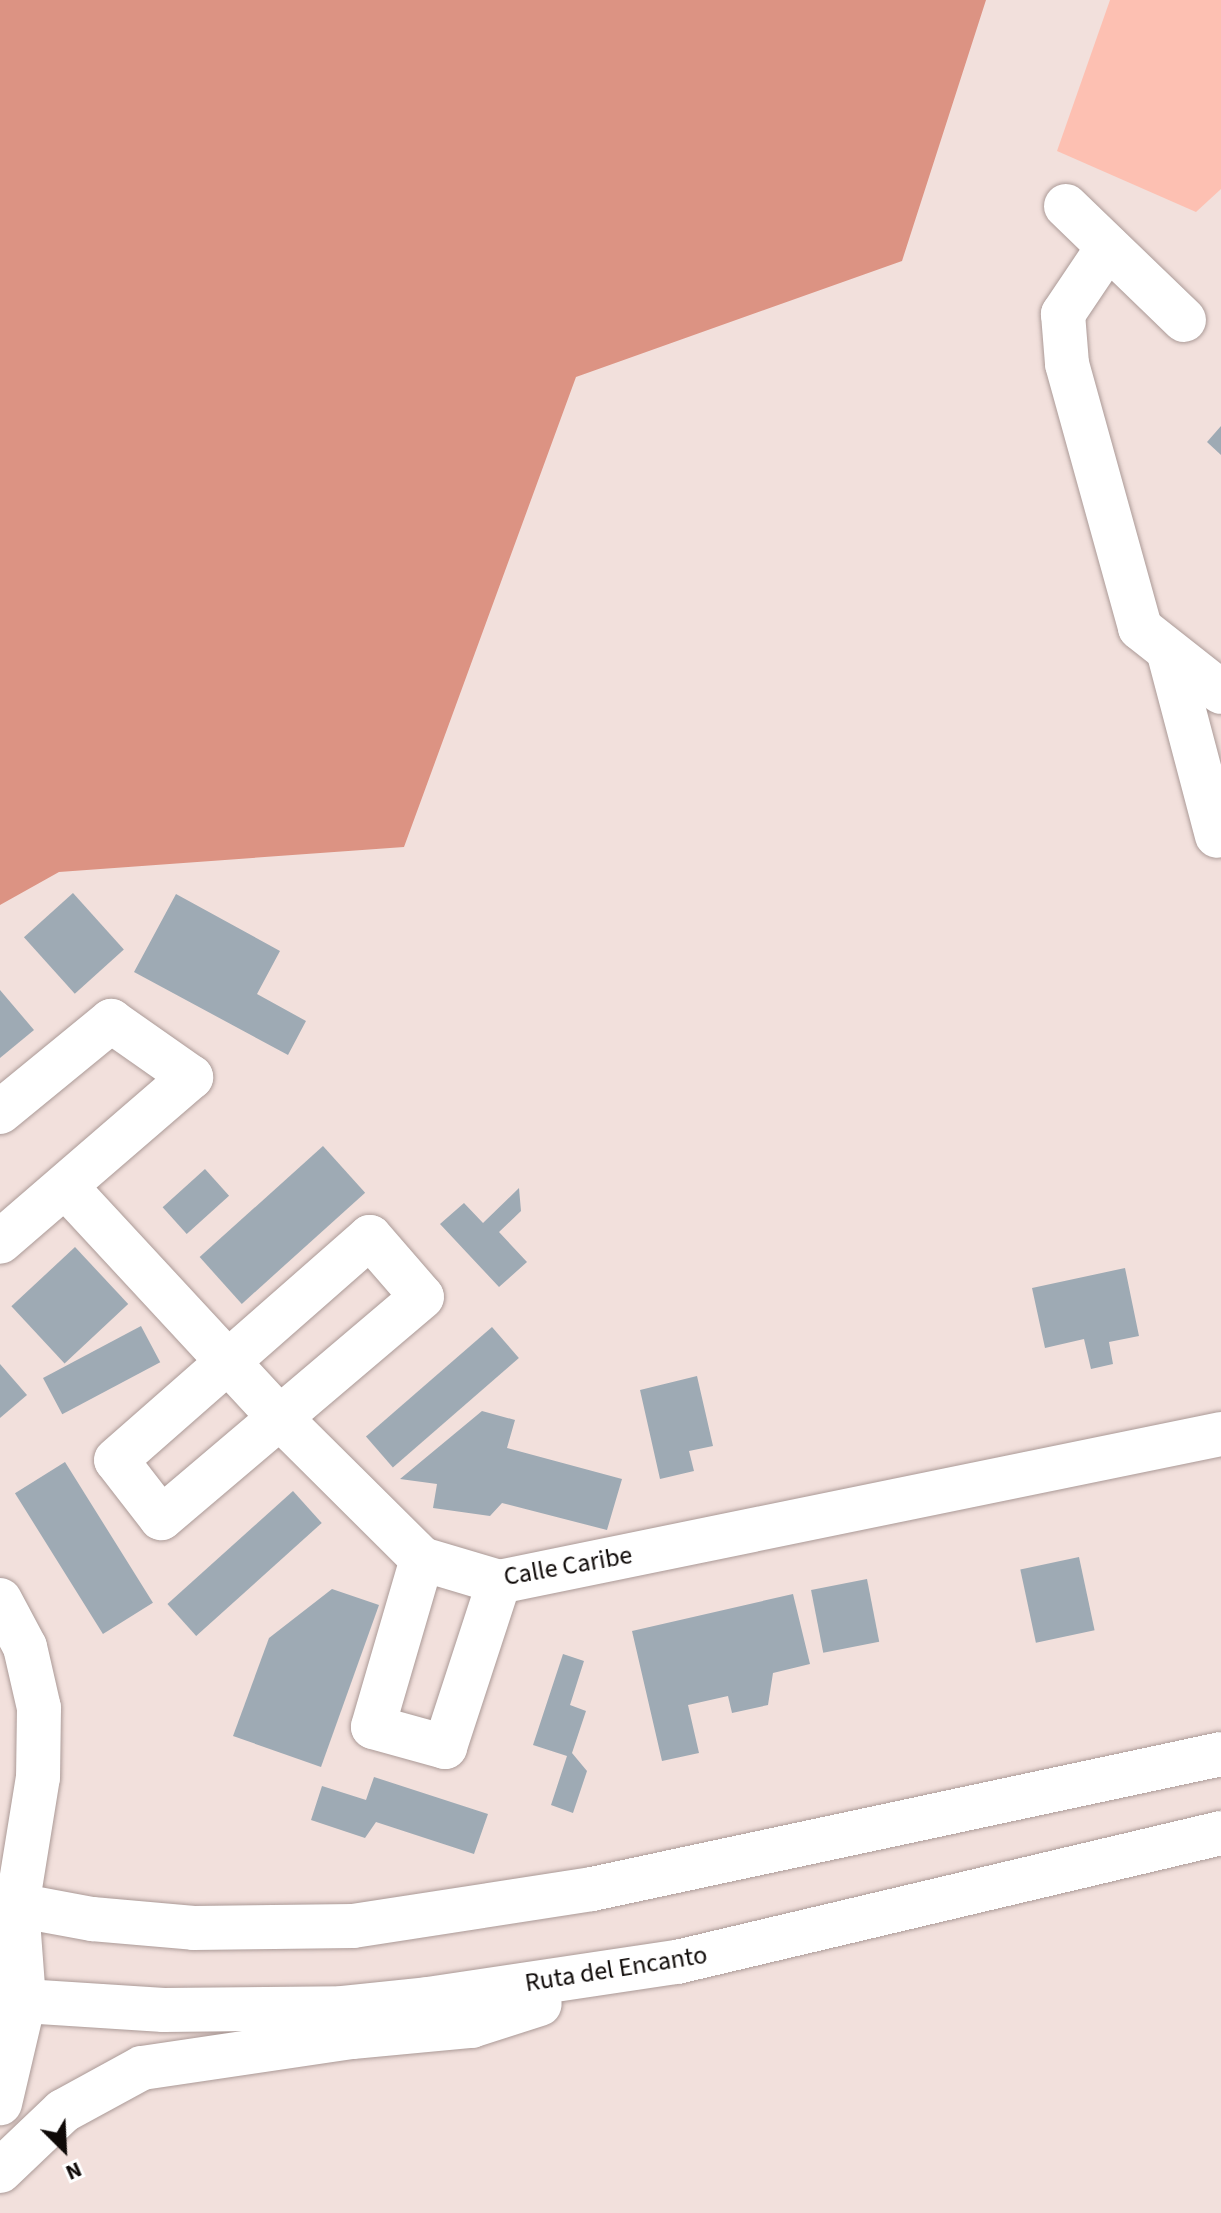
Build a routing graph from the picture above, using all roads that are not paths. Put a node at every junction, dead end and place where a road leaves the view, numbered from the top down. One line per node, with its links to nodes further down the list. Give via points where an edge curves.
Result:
1 (1066, 206): 2 (street)
2 (1108, 247): 3 (street); 4 (street, via 1063,314 1067,364 1140,628)
3 (1184, 320)
4 (1169, 654): 5 (street); 6 (street)
5 (1221, 692)
6 (1217, 836)
7 (0, 1112): 8 (street, via 111,1021 191,1077)
8 (66, 1187): 9 (street); 10 (street, Calle Caribe)
9 (0, 1242)
10 (227, 1361): 11 (street, Calle Caribe); 11 (street, via 116,1460 161,1518); 11 (street, via 370,1237 422,1297)
11 (279, 1417): 13 (street, Calle Caribe)
12 (1221, 1434): 14 (street, Calle Caribe)
13 (422, 1559): 14 (street, Calle Caribe); 14 (street, via 373,1727 445,1747)
14 (499, 1582)
15 (0, 1600): 18 (street, via 25,1647 39,1708 38,1777)
16 (1221, 1754): 18 (street, via 592,1889 353,1926 194,1928)
17 (1221, 1833): 20 (street, Ruta del Encanto)
18 (9, 1904): 19 (street); 21 (street)
19 (0, 1951)
20 (664, 1964): 21 (street, Ruta del Encanto, via 343,2008 164,2010); 23 (street, via 471,2026 352,2037 142,2068 63,2111)
21 (12, 1997): 22 (street)
22 (0, 2103)
23 (0, 2171)

